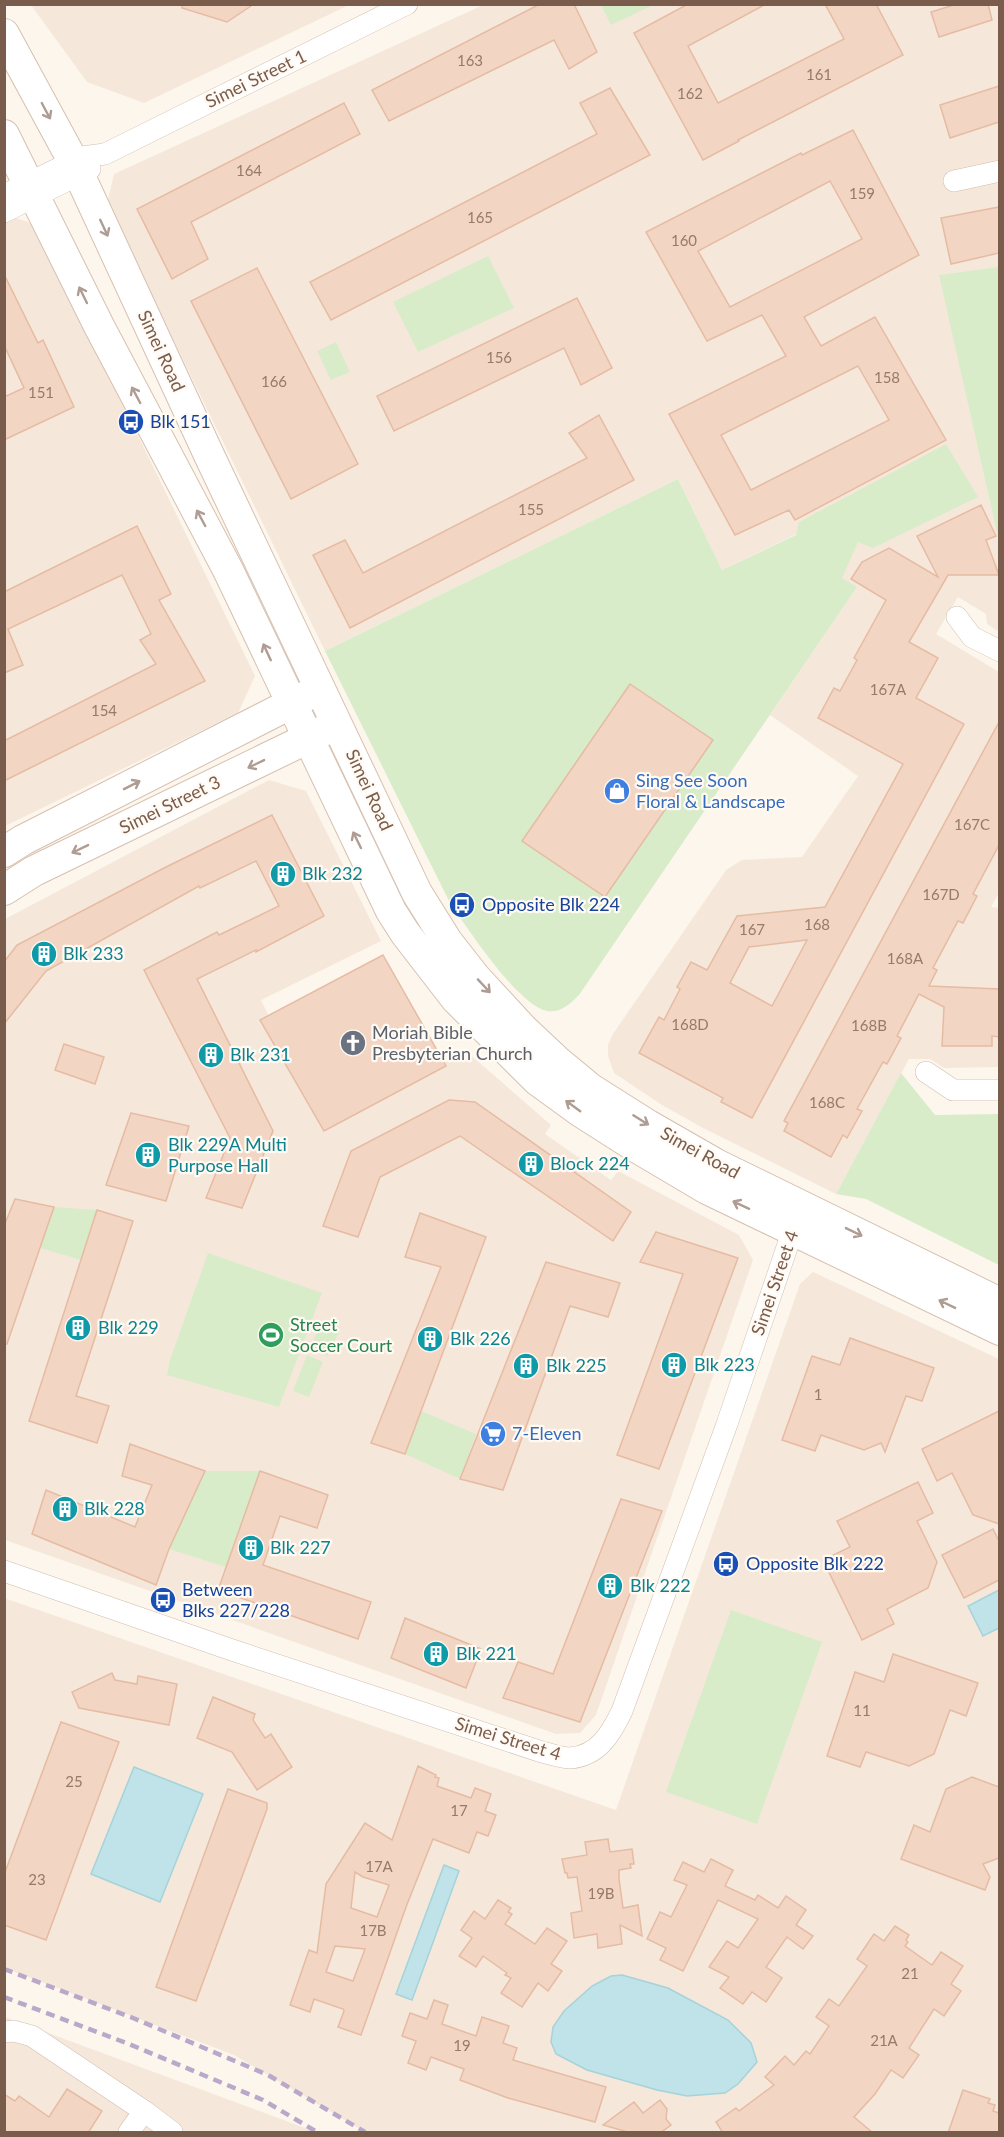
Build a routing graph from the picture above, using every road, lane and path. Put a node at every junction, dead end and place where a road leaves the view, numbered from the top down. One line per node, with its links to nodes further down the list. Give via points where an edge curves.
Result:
1 (407, 4): 4 (street, Simei Street 1, via 105,154 82,158)
2 (4, 34): 4 (main road, Simei Road, one-way to 4)
3 (4, 135): 7 (main road, Simei Road)
4 (76, 168): 7 (street, Simei Street 1); 11 (main road, Simei Road, one-way to 11)
5 (999, 171): 6 (street)
6 (954, 181)
7 (23, 192): 8 (street, Simei Street 1); 12 (main road, Simei Road, one-way to 7, via 228,570)
8 (4, 212)
9 (957, 617): 10 (street, via 972,637)
10 (999, 651)
11 (321, 688): 12 (main road, Simei Street 3); 13 (main road, Simei Road)
12 (292, 704): 14 (main road, Simei Road); 15 (main road, Simei Street 3, one-way to 12)
13 (338, 724): 14 (main road, Simei Street 3); 17 (main road, Simei Road)
14 (308, 738): 16 (main road, Simei Street 3, one-way to 16, via 34,871); 18 (main road, Simei Road, one-way to 14)
15 (4, 852)
16 (4, 890)
17 (417, 893): 18 (main road, via 401,891 393,900); 21 (main road, Simei Road, one-way to 21, via 476,978 556,1060 591,1089)
18 (391, 911): 21 (main road, Simei Road, one-way to 18, via 707,1189 537,1080 456,999)
19 (926, 1072): 20 (street, via 953,1090)
20 (999, 1090)
21 (797, 1218): 22 (main road, Simei Road, one-way to 22); 23 (main road, Simei Road, one-way to 21); 24 (street, Simei Street 4, via 622,1711 610,1736 590,1753 569,1758 542,1752)
22 (999, 1303)
23 (999, 1330)
24 (4, 1570)
25 (4, 2031): 26 (street, via 32,2036)
26 (144, 2111): 27 (street); 28 (street)
27 (129, 2133)
28 (172, 2133)

